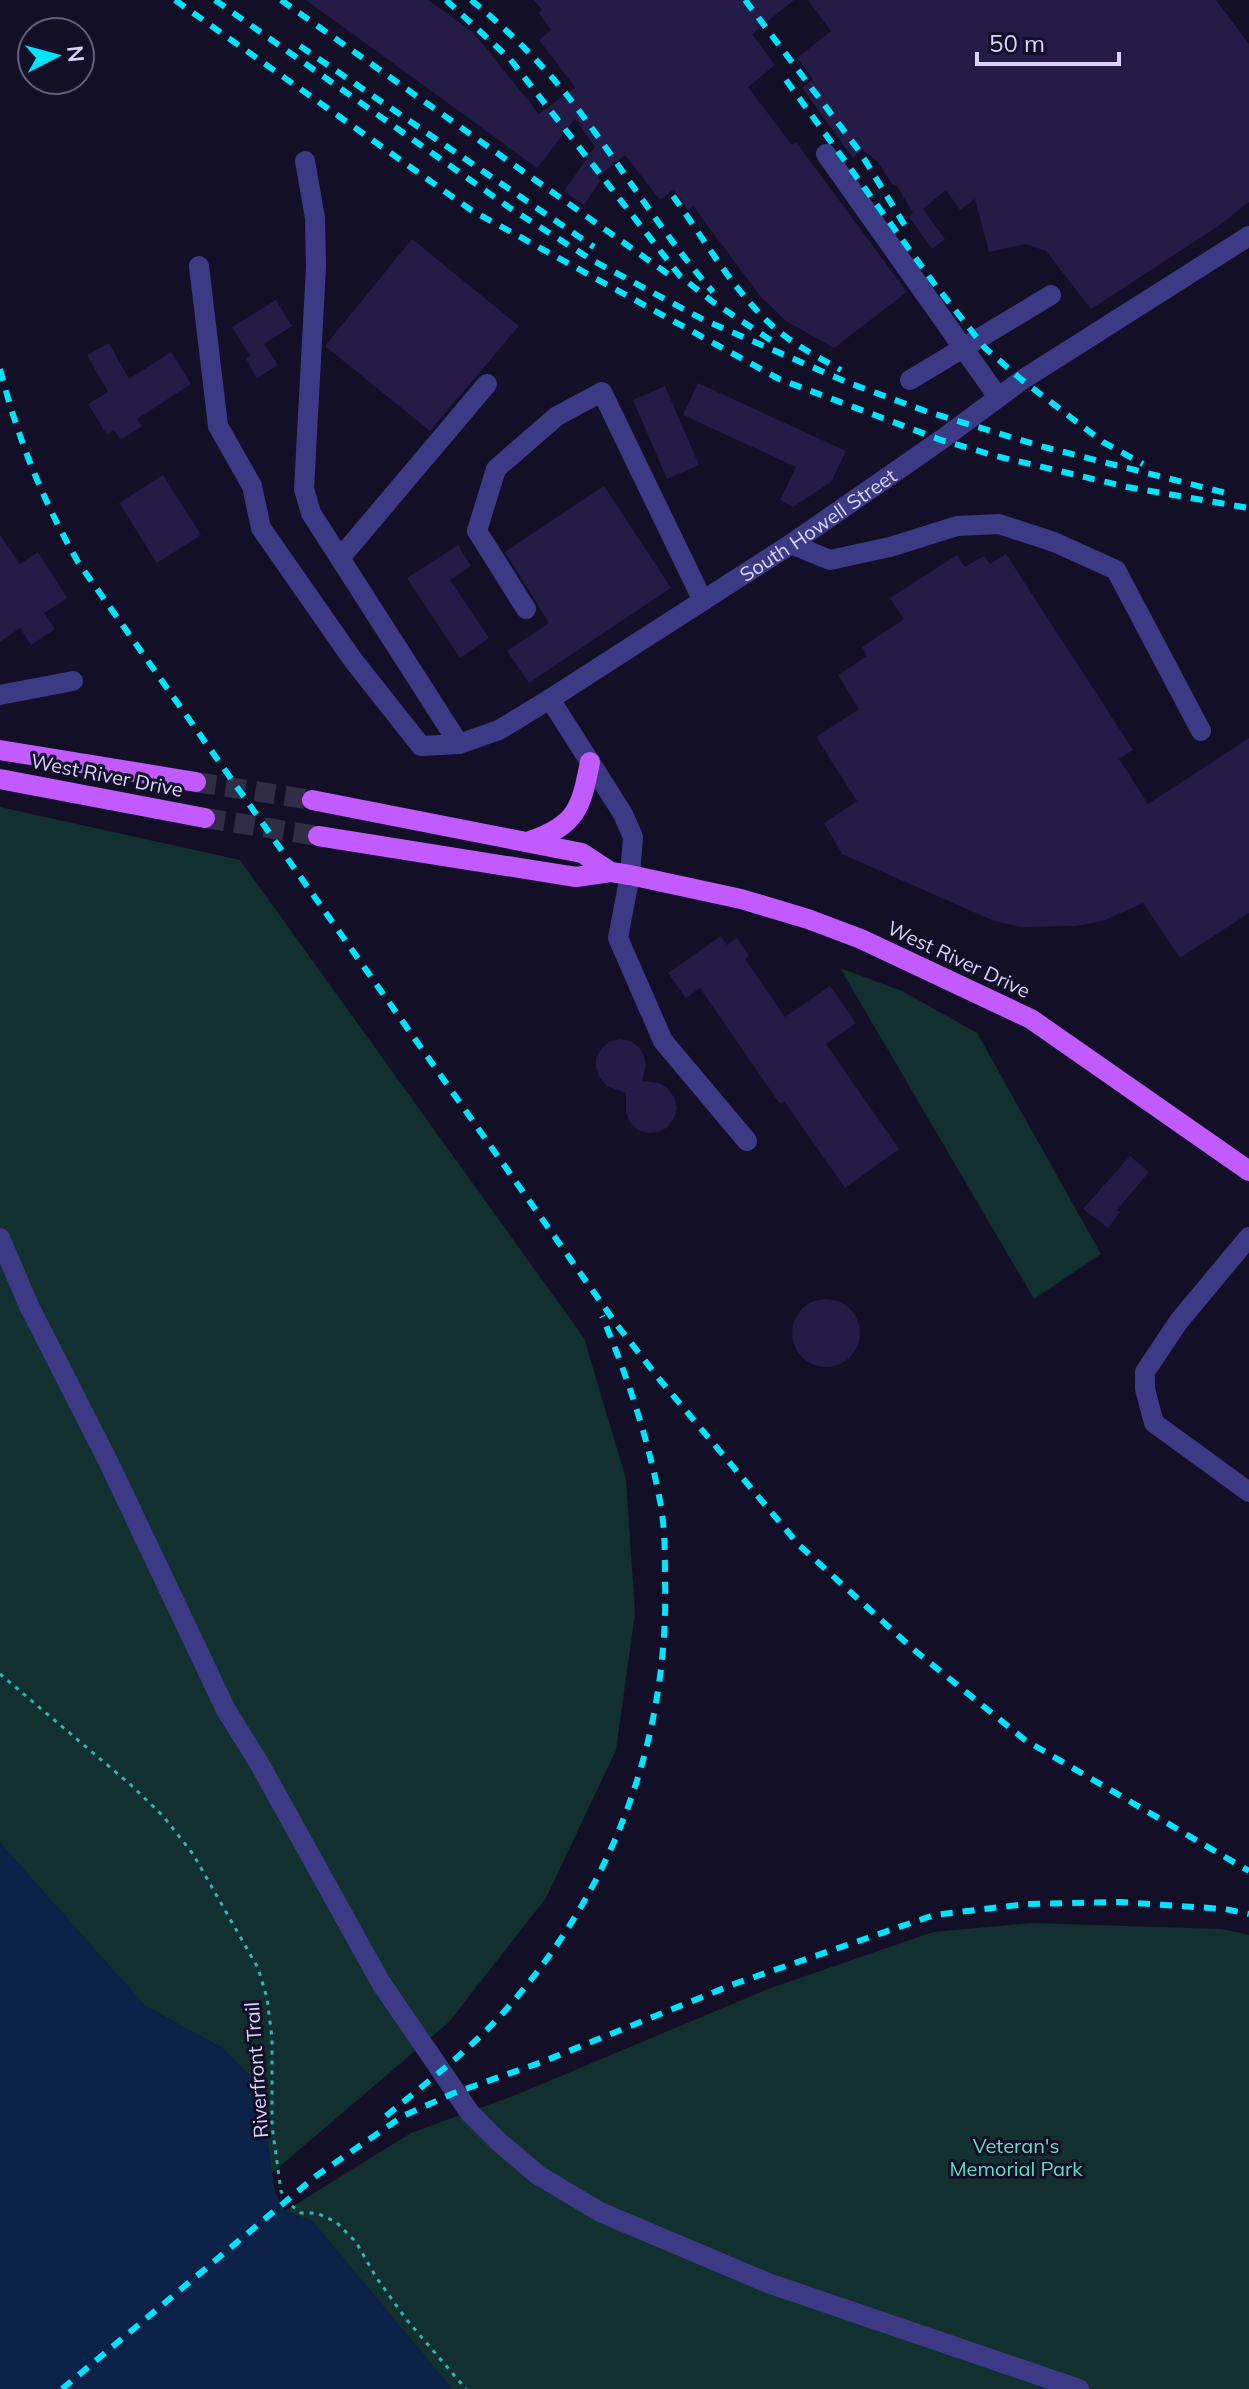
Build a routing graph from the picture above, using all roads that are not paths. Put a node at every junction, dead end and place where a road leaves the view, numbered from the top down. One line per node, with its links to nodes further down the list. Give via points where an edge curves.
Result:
1 (826, 154): 6 (street)
2 (305, 161): 11 (street, via 315,218 316,267 304,489 311,513)
3 (1249, 236): 9 (street, South Howell Street)
4 (199, 266): 18 (street, South Howell Street, via 218,426 252,486 261,528 421,746)
5 (1051, 295): 6 (street)
6 (964, 348): 7 (street); 9 (street)
7 (910, 380)
8 (487, 384): 11 (street)
9 (998, 397): 10 (street, South Howell Street)
10 (791, 544): 12 (street, South Howell Street); 17 (street, via 830,560 957,526 999,524 1116,570)
11 (341, 557): 18 (street)
12 (703, 601): 13 (street, via 602,392 557,416 496,469 477,531); 16 (street, South Howell Street)
13 (526, 609)
14 (73, 681): 15 (street)
15 (0, 695)
16 (550, 699): 18 (street, South Howell Street, via 499,730); 20 (street)
17 (1201, 731)
18 (459, 744)
19 (0, 750): 22 (main road, West River Drive)
20 (590, 762): 26 (main road, via 583,800 573,816 554,833); 27 (street, via 633,837)
21 (0, 779): 24 (main road, West River Drive)
22 (196, 782)
23 (312, 800): 26 (main road, West River Drive)
24 (205, 818)
25 (318, 836): 27 (main road, West River Drive, via 576,877)
26 (528, 842): 27 (main road, West River Drive, via 582,853)
27 (620, 874): 28 (street, via 618,938 663,1041); 29 (main road, West River Drive, via 808,919 1031,1019)
28 (747, 1141)
29 (1249, 1171)
30 (1249, 1237): 32 (street, via 1179,1321 1145,1372 1154,1423)
31 (0, 1238): 33 (street, via 226,1710 381,1983 470,2113 538,2175 600,2212 768,2283)
32 (1249, 1492)
33 (1079, 2389)

